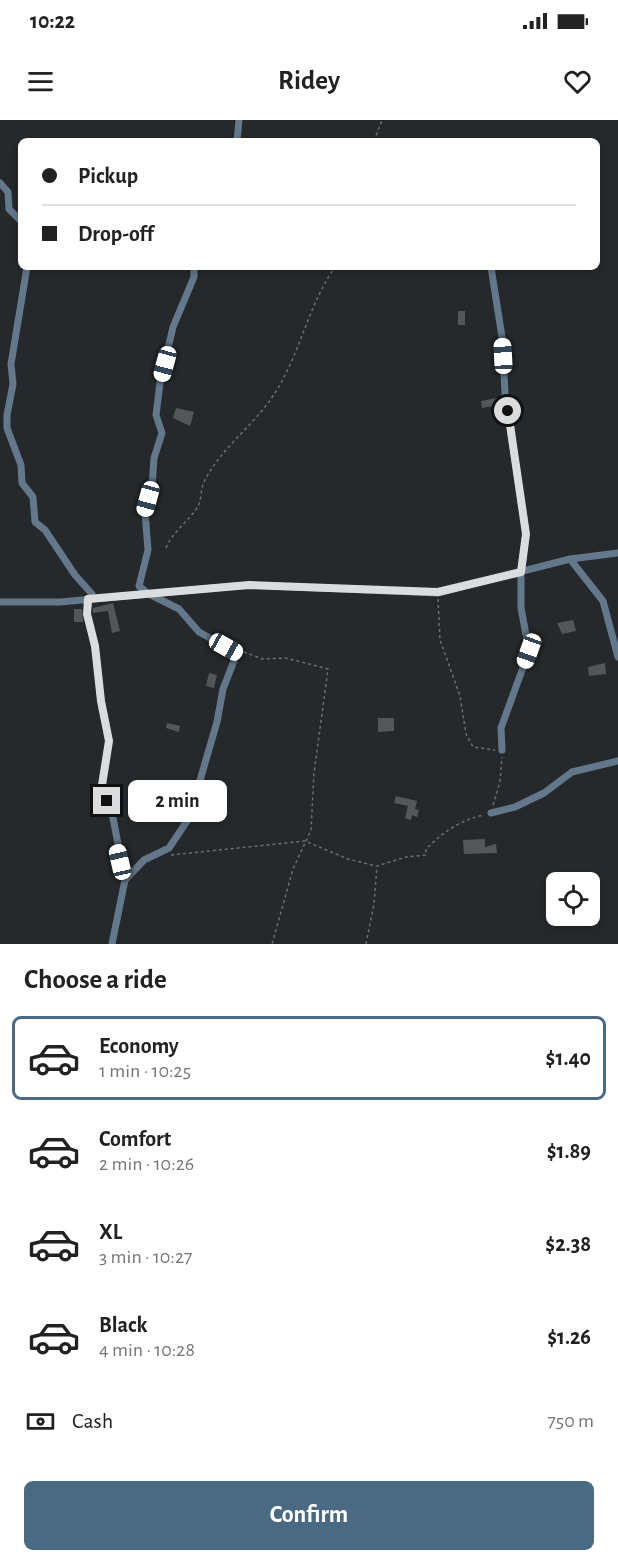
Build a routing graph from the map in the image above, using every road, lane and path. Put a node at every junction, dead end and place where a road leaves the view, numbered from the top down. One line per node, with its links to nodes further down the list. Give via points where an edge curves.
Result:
1 (239, 120): 3 (street)
2 (382, 120): 4 (path)
3 (237, 138)
4 (375, 138)
5 (0, 183): 6 (street, via 8,192 9,209)
6 (18, 218)
7 (27, 270): 17 (street, via 11,364 13,384 7,428 21,465 22,483 33,497 35,522 92,594)
8 (194, 270): 16 (street, via 173,327 160,383 156,415 162,433 145,512 148,550 139,586)
9 (333, 270): 11 (path, via 268,403 224,452 204,483 199,507 171,537)
10 (491, 270): 14 (street, via 526,534)
11 (166, 548)
12 (618, 553): 13 (street)
13 (570, 559): 14 (street); 20 (street, via 603,601)
14 (521, 572): 15 (street); 21 (street, via 521,608 529,651 501,728)
15 (438, 592): 16 (street, via 249,585); 21 (path, via 440,640 460,696 466,734 473,747)
16 (147, 593): 17 (street); 19 (street, via 179,609 199,632)
17 (88, 599): 18 (street); 27 (street, via 87,614 109,741 102,785)
18 (0, 602)
19 (237, 653): 24 (path, via 248,652 263,659 286,658 328,669 314,773 311,830); 27 (street, via 189,818 169,849 144,860)
20 (618, 657)
21 (502, 750): 23 (path, via 500,782)
22 (618, 761): 23 (street, via 572,772 544,793)
23 (492, 813): 26 (path, via 466,819 443,833 426,849 426,855)
24 (305, 841): 25 (path); 26 (path); 29 (path)
25 (170, 855)
26 (377, 867): 30 (path)
27 (124, 880): 28 (street)
28 (112, 944)
29 (272, 944)
30 (366, 944)

